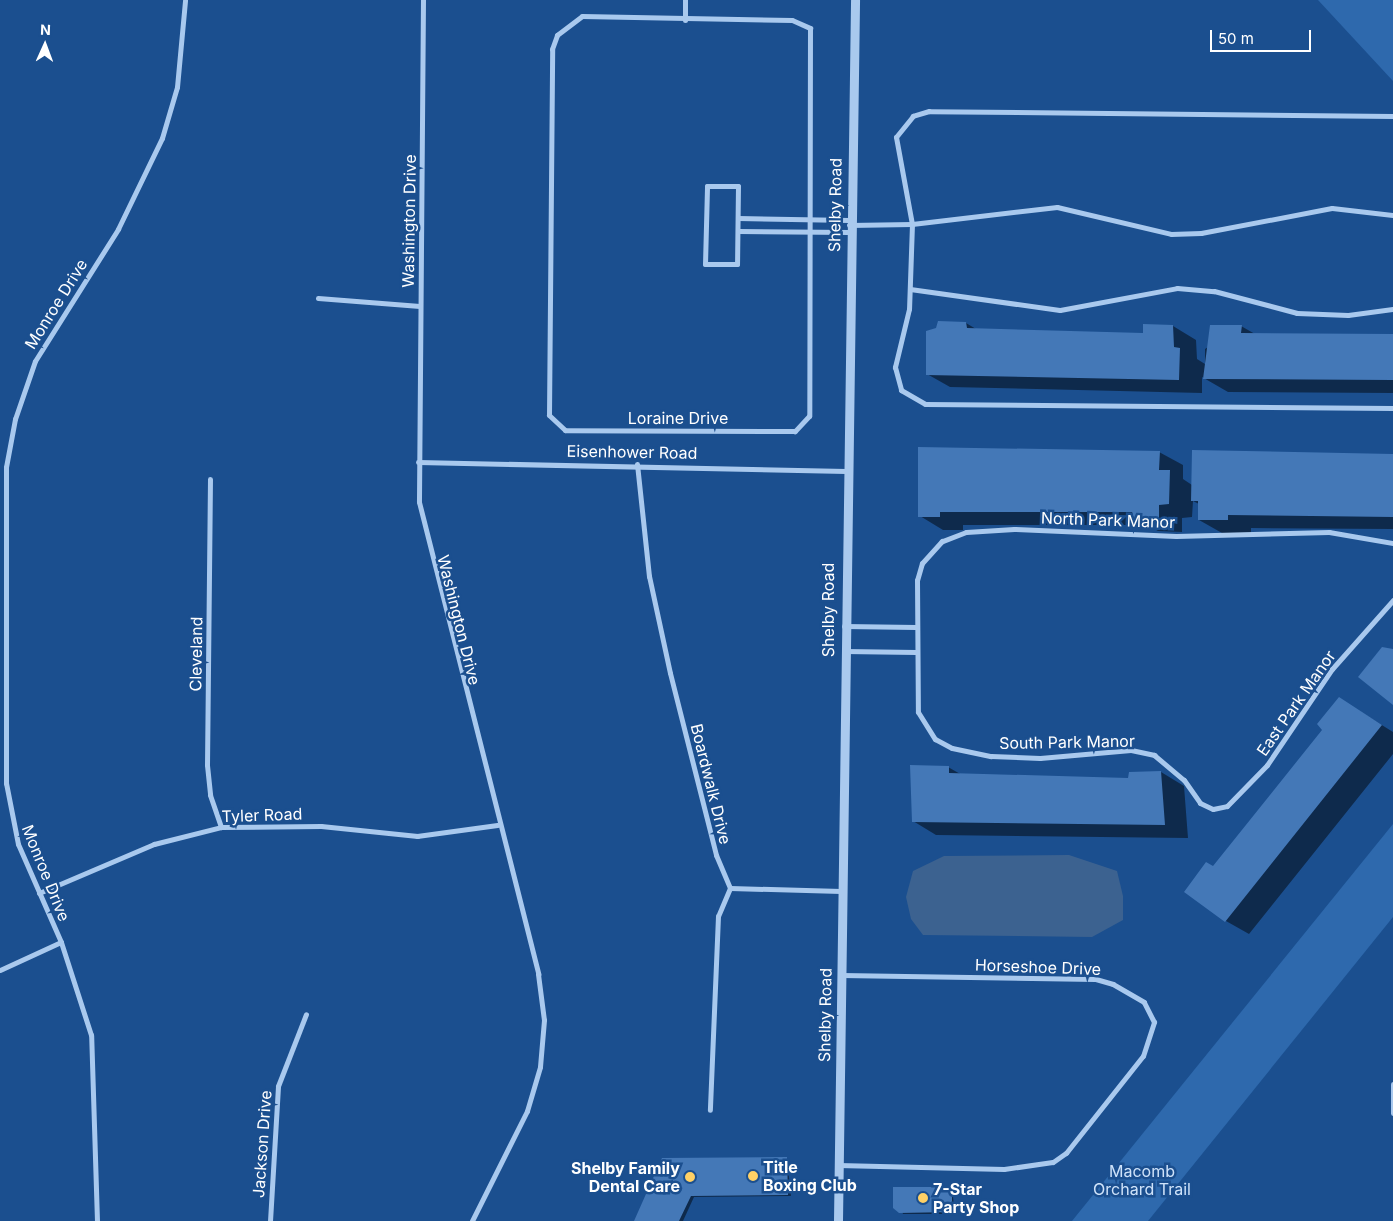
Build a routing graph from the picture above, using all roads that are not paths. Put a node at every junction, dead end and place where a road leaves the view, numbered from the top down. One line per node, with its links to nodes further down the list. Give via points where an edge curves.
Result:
1 (185, 0): 34 (street, Monroe Drive, via 177,87 162,138 118,229 35,361 9,446 6,783 18,844)
2 (423, 0): 16 (street, Washington Drive)
3 (685, 0): 5 (street)
4 (855, 0): 11 (street, Shelby Road)
5 (685, 20): 9 (street, Loraine Drive, via 792,20 810,28); 13 (street, Loraine Drive, via 582,16 557,35 551,76 549,415 564,430 795,431 809,416)
6 (1393, 116): 10 (street, via 929,111 913,116 896,137)
7 (1393, 215): 10 (street, via 1332,208 1201,233 1171,234 1057,207)
8 (738, 218): 9 (street); 12 (street); 12 (street, via 738,186 706,186 705,264 737,264)
9 (810, 218): 11 (street); 13 (street, Loraine Drive)
10 (912, 224): 11 (street); 14 (street)
11 (849, 226): 13 (street); 21 (street, Shelby Road)
12 (738, 231): 13 (street)
13 (810, 231)
14 (910, 289): 17 (street, via 1060,310 1177,288 1214,291 1297,313 1348,315); 18 (street, via 895,379 901,390 925,404)
15 (318, 298): 16 (street)
16 (420, 306): 19 (street, Washington Drive)
17 (1393, 309)
18 (1393, 408)
19 (418, 462): 20 (street, Eisenhower Road); 30 (street, Washington Drive, via 423,527)
20 (637, 464): 21 (street, Eisenhower Road); 32 (street, Boardwalk Drive, via 649,576 668,664 716,855)
21 (846, 471): 25 (street, Shelby Road)
22 (210, 478): 31 (street, Cleveland, via 207,766 210,795)
23 (1393, 543): 26 (street, North Park Manor, via 1329,532 1176,536 1014,529 966,532 942,541 922,563)
24 (1393, 600): 29 (street, East Park Manor, via 1332,669 1267,765 1227,806)
25 (842, 626): 26 (street); 27 (street, Shelby Road)
26 (916, 627): 28 (street, North Park Manor)
27 (843, 651): 28 (street); 33 (street, Shelby Road)
28 (916, 652): 29 (street, South Park Manor, via 918,712 935,739 952,748 1040,758 1131,750 1154,755 1171,767 1200,803)
29 (1212, 809)
30 (497, 825): 31 (street, Tyler Road, via 417,836 321,826); 45 (street, Washington Drive, via 538,974 543,1042 527,1111)
31 (221, 827): 34 (street, Tyler Road, via 154,844)
32 (730, 888): 33 (street); 40 (street, via 718,916)
33 (841, 891): 37 (street, Shelby Road)
34 (39, 893): 35 (street, Monroe Drive)
35 (61, 942): 36 (street); 43 (street, Monroe Drive, via 88,1020 94,1052)
36 (0, 970)
37 (841, 975): 42 (street, Shelby Road); 42 (street, Horseshoe Drive, via 1095,980 1114,984 1144,1002 1154,1022 1143,1056 1066,1153 1053,1162 1004,1169)
38 (306, 1014): 44 (street, Jackson Drive, via 286,1058 277,1094)
39 (1393, 1084): 41 (street)
40 (710, 1110)
41 (1393, 1114)
42 (838, 1165): 46 (street, Shelby Road)
43 (97, 1221)
44 (270, 1221)
45 (472, 1221)
46 (838, 1221)

